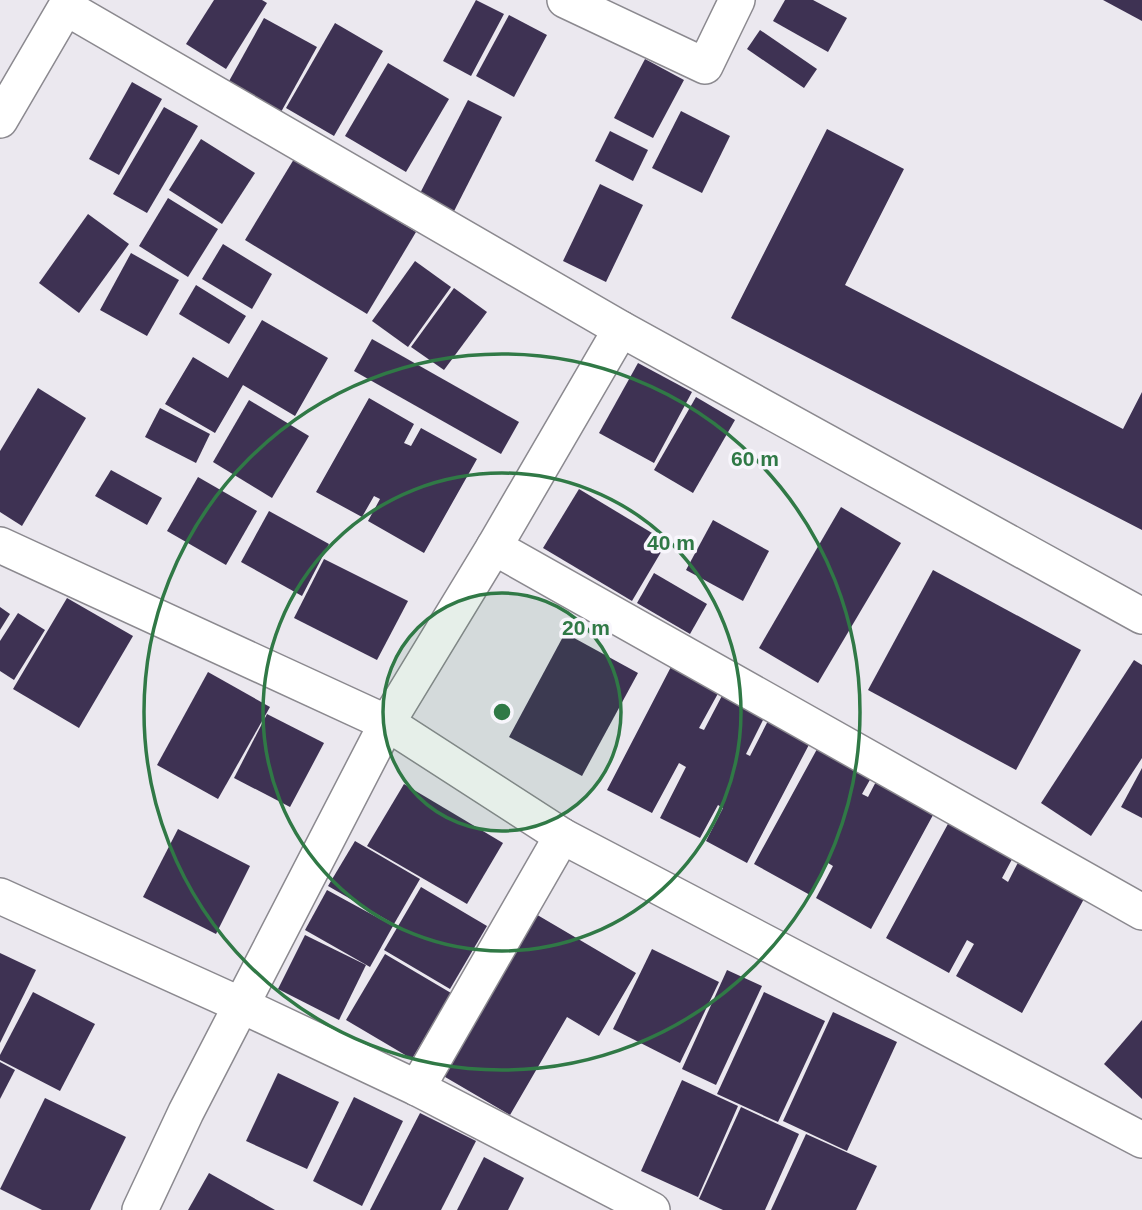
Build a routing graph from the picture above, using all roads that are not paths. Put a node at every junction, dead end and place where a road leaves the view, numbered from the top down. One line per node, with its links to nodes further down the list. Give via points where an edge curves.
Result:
1 (565, 0): 2 (street, via 705,66)
2 (737, 0)
3 (69, 4): 4 (street); 5 (street)
4 (0, 120)
5 (621, 330): 7 (street); 8 (street)
6 (0, 545): 9 (street)
7 (494, 547): 9 (street); 12 (street)
8 (1142, 616)
9 (387, 723): 10 (street); 13 (street)
10 (562, 836): 14 (street); 15 (street)
11 (0, 896): 13 (street)
12 (1142, 912)
13 (243, 1006): 14 (street); 16 (street)
14 (417, 1088): 17 (street)
15 (1142, 1140)
16 (140, 1210)
17 (652, 1210)

